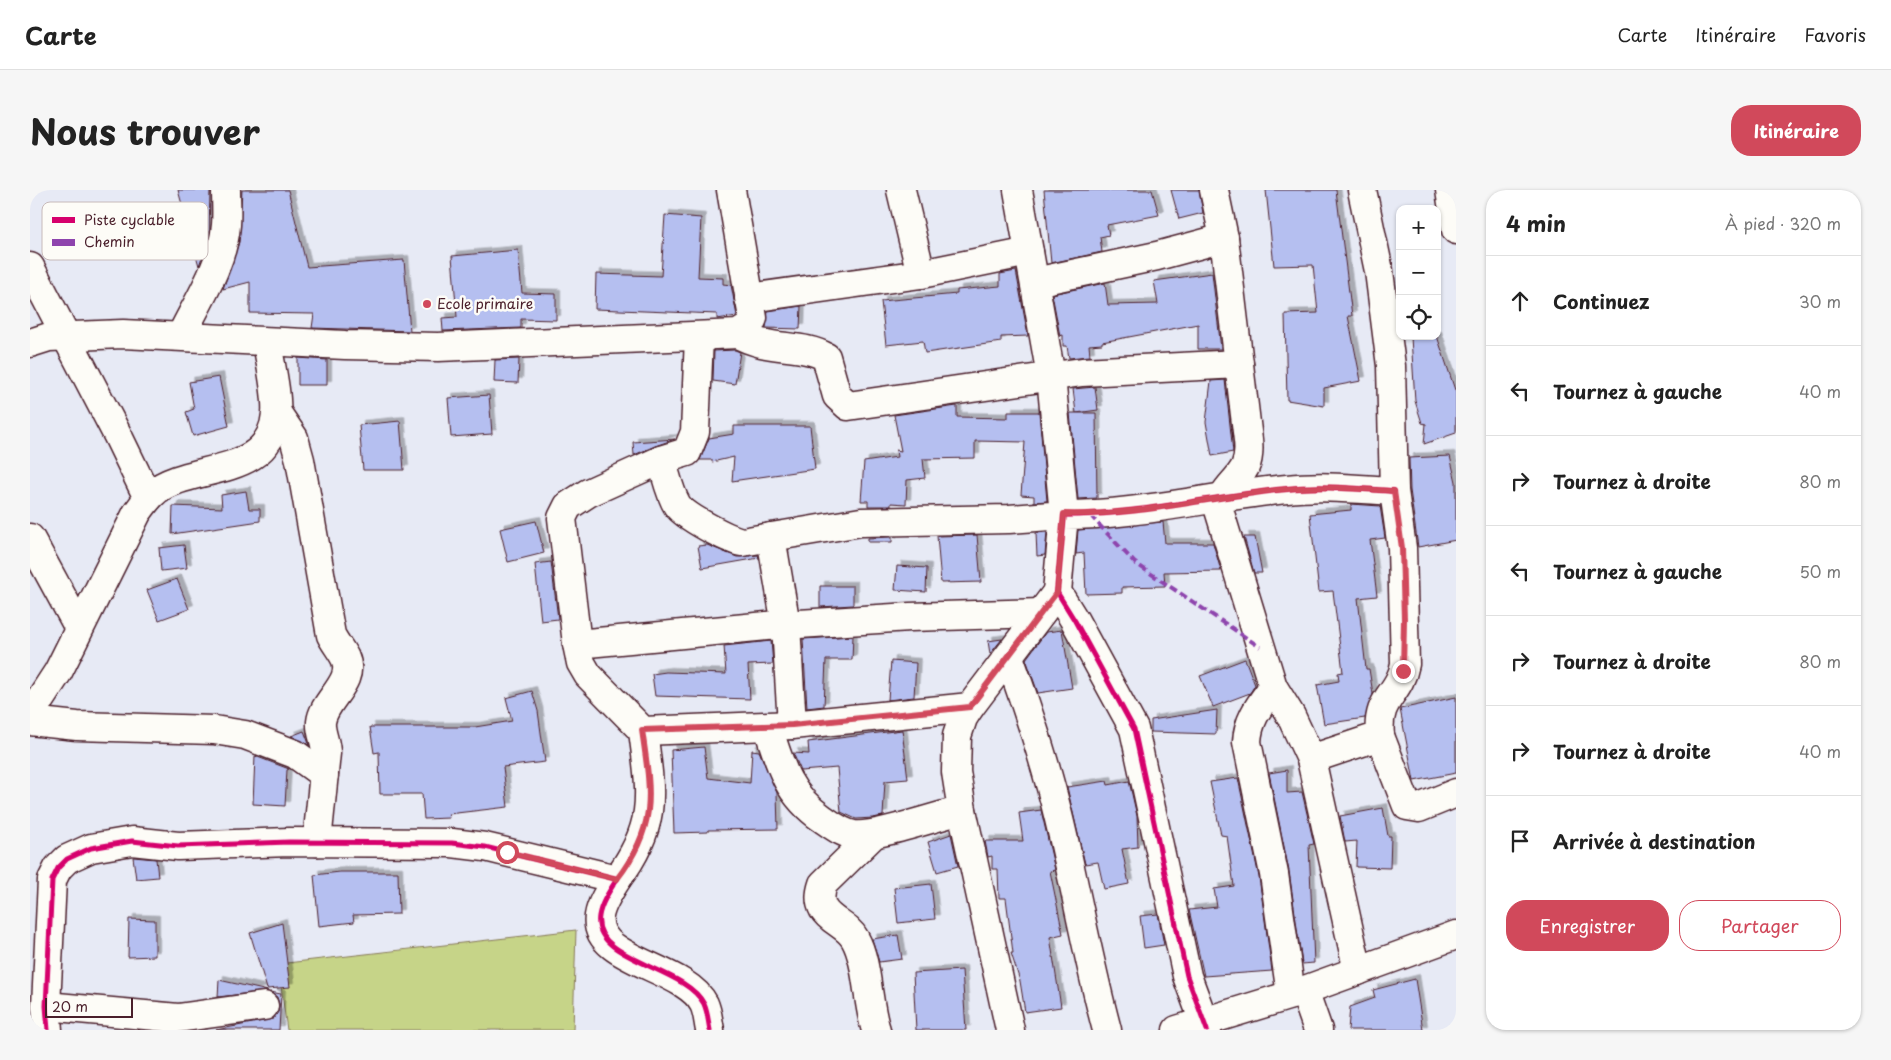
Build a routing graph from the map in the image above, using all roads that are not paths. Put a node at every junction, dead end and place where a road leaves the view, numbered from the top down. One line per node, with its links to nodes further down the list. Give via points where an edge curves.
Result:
1 (226, 190): 17 (street, via 223,245)
2 (731, 190): 14 (street)
3 (901, 190): 12 (street)
4 (1018, 190): 10 (street)
5 (1214, 190): 9 (street)
6 (1362, 190): 25 (street, via 1379,271 1391,366)
7 (1450, 190): 8 (street)
8 (1456, 230)
9 (1224, 238): 13 (street); 21 (street)
10 (1030, 252): 12 (street); 13 (street)
11 (30, 267): 16 (street)
12 (921, 274): 14 (street)
13 (1035, 282): 22 (street)
14 (749, 298): 15 (street, via 753,318 749,327)
15 (738, 334): 18 (street); 22 (street, via 752,342 826,357 837,396 848,406)
16 (68, 336): 17 (street); 19 (street); 27 (street)
17 (181, 336): 20 (street)
18 (699, 337): 20 (street, via 438,347); 24 (street, via 695,432 687,452)
19 (30, 342)
20 (267, 342): 23 (street)
21 (1239, 364): 22 (street, via 1123,368); 26 (street, via 1249,456 1244,468)
22 (1051, 376): 28 (street)
23 (276, 413): 27 (street, via 268,440 252,456 167,484); 44 (street, via 294,438 331,634 347,667 345,677 327,703 320,723 326,744)
24 (661, 460): 29 (street, via 677,505 685,512 733,540); 34 (street, via 588,493 568,506 562,518)
25 (1394, 491): 26 (street, via 1288,488); 42 (street, via 1402,548 1405,664 1399,682 1380,715)
26 (1221, 497): 28 (street, via 1120,513); 36 (street, via 1221,522)
27 (148, 498): 33 (street, via 137,513)
28 (1064, 514): 29 (street, via 861,522); 31 (street)
29 (771, 537): 32 (street)
30 (30, 538): 33 (street)
31 (1049, 603): 32 (street); 35 (street); 55 (street, via 1075,621 1134,729 1187,976)
32 (786, 626): 34 (street); 40 (street)
33 (79, 628): 38 (street, via 58,672)
34 (576, 644): 41 (street, via 588,675)
35 (1008, 657): 37 (street); 59 (street, via 1035,728)
36 (1273, 687): 43 (street, via 1291,716); 52 (street, via 1254,713 1247,742)
37 (970, 707): 40 (street); 46 (street, via 963,718 955,751)
38 (30, 710)
39 (30, 721): 44 (street, via 77,726 214,730 245,735 295,754)
40 (780, 726): 41 (street); 47 (street, via 790,787 802,802 838,829 854,835)
41 (642, 730): 49 (street, via 650,789 647,826 630,862)
42 (1380, 736): 43 (street); 45 (street, via 1407,806 1419,808)
43 (1310, 759): 51 (street)
44 (324, 775): 48 (street)
45 (1456, 793)
46 (962, 810): 47 (street); 58 (street)
47 (874, 834): 57 (street, via 823,884 820,894 831,920 855,938)
48 (317, 842): 49 (street, via 414,842 485,847); 54 (street, via 178,846 132,841 91,848 67,859 52,880)
49 (617, 879): 56 (street, via 598,917 601,933 611,947 690,987 703,1002)
50 (1456, 935): 51 (street)
51 (1358, 971): 52 (street)
52 (1298, 993): 55 (street); 61 (street)
53 (264, 1006): 54 (street, via 178,1018)
54 (47, 1018)
55 (1206, 1026): 60 (street)
56 (710, 1030)
57 (876, 1030)
58 (1010, 1030)
59 (1107, 1030)
60 (1177, 1030)
61 (1318, 1030)

